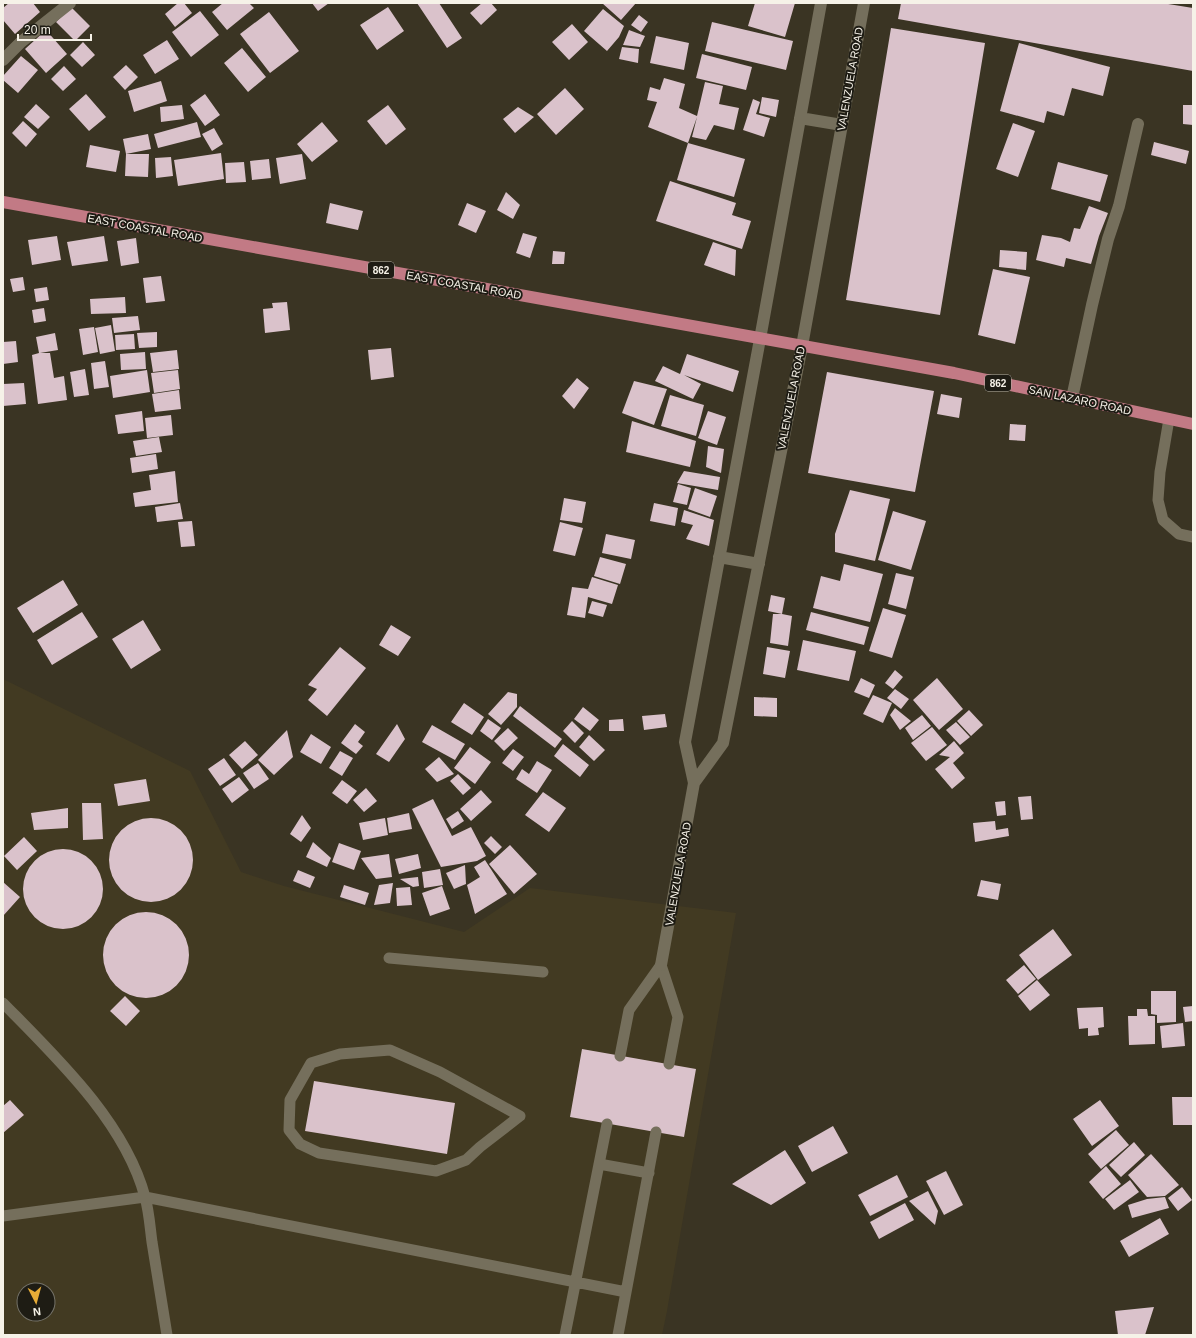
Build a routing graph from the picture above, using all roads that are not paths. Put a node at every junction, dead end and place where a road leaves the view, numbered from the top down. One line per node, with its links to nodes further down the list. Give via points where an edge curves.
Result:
1 (70, 3): 4 (street, via 21,42)
2 (821, 3): 5 (street, VALENZUELA ROAD)
3 (864, 3): 7 (street, VALENZUELA ROAD)
4 (3, 60)
5 (800, 118): 7 (street); 9 (street, VALENZUELA ROAD)
6 (1138, 124): 11 (street, via 1092,305)
7 (842, 125): 10 (street, VALENZUELA ROAD)
8 (3, 202): 9 (main road, EAST COASTAL ROAD / 862)
9 (760, 339): 10 (main road, 862); 15 (street, VALENZUELA ROAD)
10 (802, 346): 11 (main road, SAN LAZARO ROAD / 862, via 954,373); 16 (street, VALENZUELA ROAD)
11 (1072, 398): 12 (main road, SAN LAZARO ROAD / 862)
12 (1169, 419): 13 (main road, SAN LAZARO ROAD / 862); 14 (lane, via 1158,500 1163,520 1179,534)
13 (1193, 424)
14 (1193, 538)
15 (719, 557): 16 (street); 17 (street, VALENZUELA ROAD, via 685,742)
16 (758, 564): 17 (street, VALENZUELA ROAD, via 723,743)
17 (694, 782): 19 (street, VALENZUELA ROAD)
18 (389, 958): 20 (lane)
19 (661, 965): 22 (lane, via 629,1010); 23 (lane, via 678,1017)
20 (543, 972)
21 (3, 1003): 29 (lane, via 87,1093 115,1131 133,1164)
22 (620, 1056)
23 (669, 1064)
24 (520, 1116): 24 (lane, via 440,1072 390,1050 340,1054 311,1063 290,1100 289,1130 300,1144 319,1153 436,1170 466,1160)
25 (607, 1124): 27 (lane)
26 (656, 1132): 28 (lane)
27 (599, 1164): 28 (lane); 31 (lane)
28 (648, 1173): 32 (lane)
29 (145, 1197): 30 (lane); 31 (lane); 33 (lane)
30 (3, 1216)
31 (576, 1282): 32 (lane); 34 (lane)
32 (626, 1292): 35 (lane)
33 (167, 1335)
34 (565, 1335)
35 (618, 1335)

